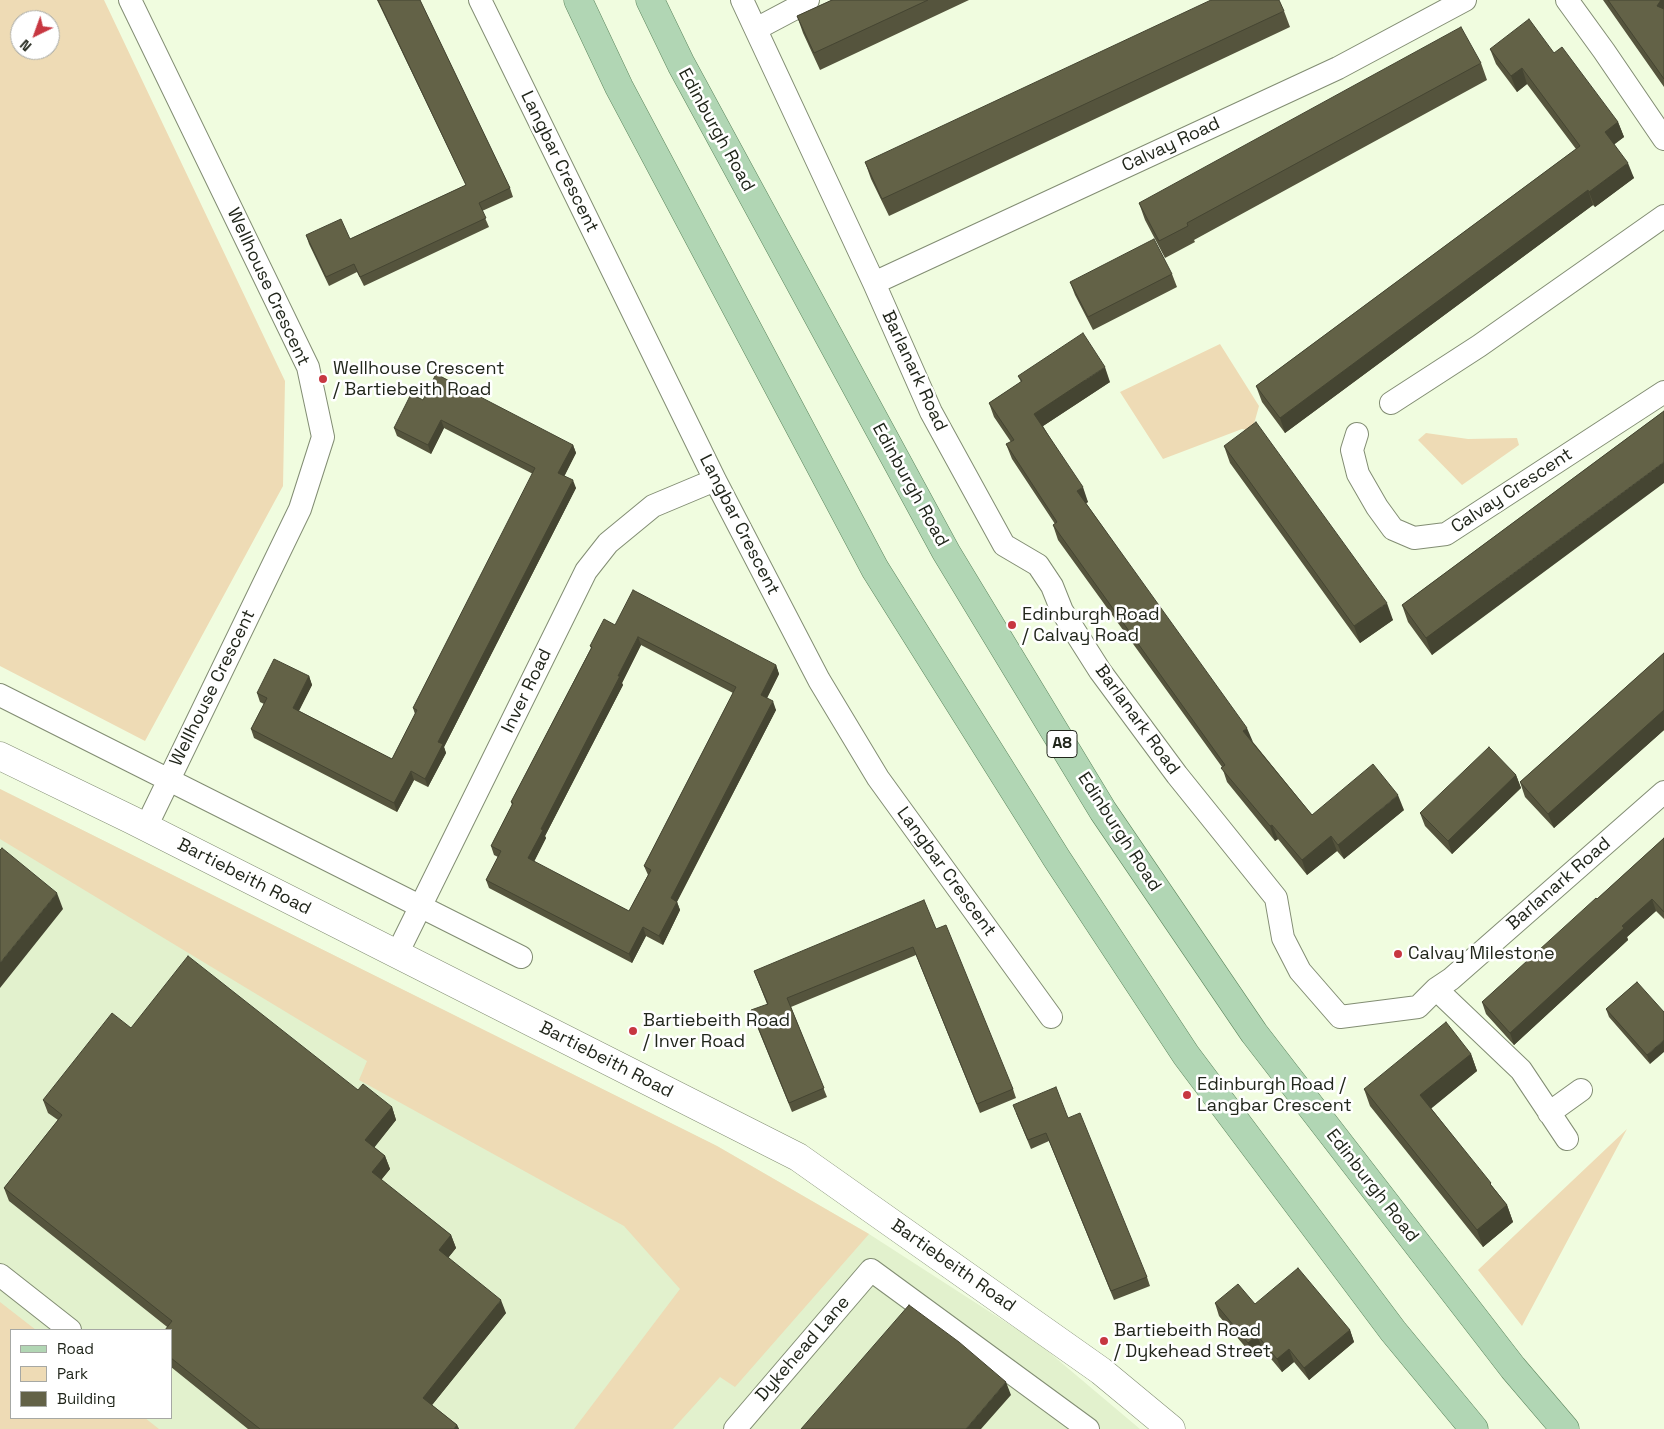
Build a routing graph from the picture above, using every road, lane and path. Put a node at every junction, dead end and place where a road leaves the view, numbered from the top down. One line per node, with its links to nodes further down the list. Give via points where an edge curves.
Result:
1 (130, 0): 19 (street, Wellhouse Crescent, via 308,367 323,437 300,509)
2 (480, 0): 16 (street, Langbar Crescent)
3 (578, 0): 35 (main road, via 619,87 875,569 1057,859 1186,1055 1393,1331)
4 (650, 0): 36 (main road, Edinburgh Road / A8, via 680,64 946,552 1103,811 1254,1032 1513,1368)
5 (742, 0): 9 (street, Barlanark Road)
6 (808, 0): 9 (street)
7 (1465, 0): 12 (street, Calvay Road, via 1338,68)
8 (1567, 0): 10 (street)
9 (756, 29): 12 (street, Barlanark Road)
10 (1664, 138)
11 (1664, 216): 14 (street, via 1479,346)
12 (874, 283): 25 (street, Barlanark Road, via 931,412 1004,545 1038,565 1052,586 1062,611 1100,671 1177,775 1276,898 1283,938 1300,972 1340,1017 1418,1007)
13 (1664, 392): 15 (street, Calvay Crescent, via 1446,534 1414,538 1393,529 1358,474 1352,450)
14 (1391, 402)
15 (1357, 434)
16 (714, 480): 22 (street, Inver Road, via 653,506 608,544 586,570); 26 (street, Langbar Crescent, via 819,680 878,778)
17 (0, 695): 19 (street)
18 (0, 756): 21 (street, Bartiebeith Road)
19 (167, 781): 21 (street, Wellhouse Crescent); 22 (street)
20 (1664, 792): 25 (street, Barlanark Road)
21 (146, 827): 23 (street, Bartiebeith Road)
22 (420, 907): 23 (street, Inver Road); 24 (street)
23 (397, 954): 34 (street, Bartiebeith Road, via 798,1157 1101,1371)
24 (521, 957)
25 (1436, 989): 28 (street, via 1521,1070)
26 (1051, 1017)
27 (1581, 1090): 28 (street)
28 (1549, 1112): 29 (street)
29 (1567, 1140)
30 (0, 1275): 31 (street)
31 (69, 1329)
32 (1078, 1426): 33 (street, Dykehead Lane, via 870,1270)
33 (735, 1429)
34 (1172, 1429)
35 (1474, 1429)
36 (1565, 1429)

